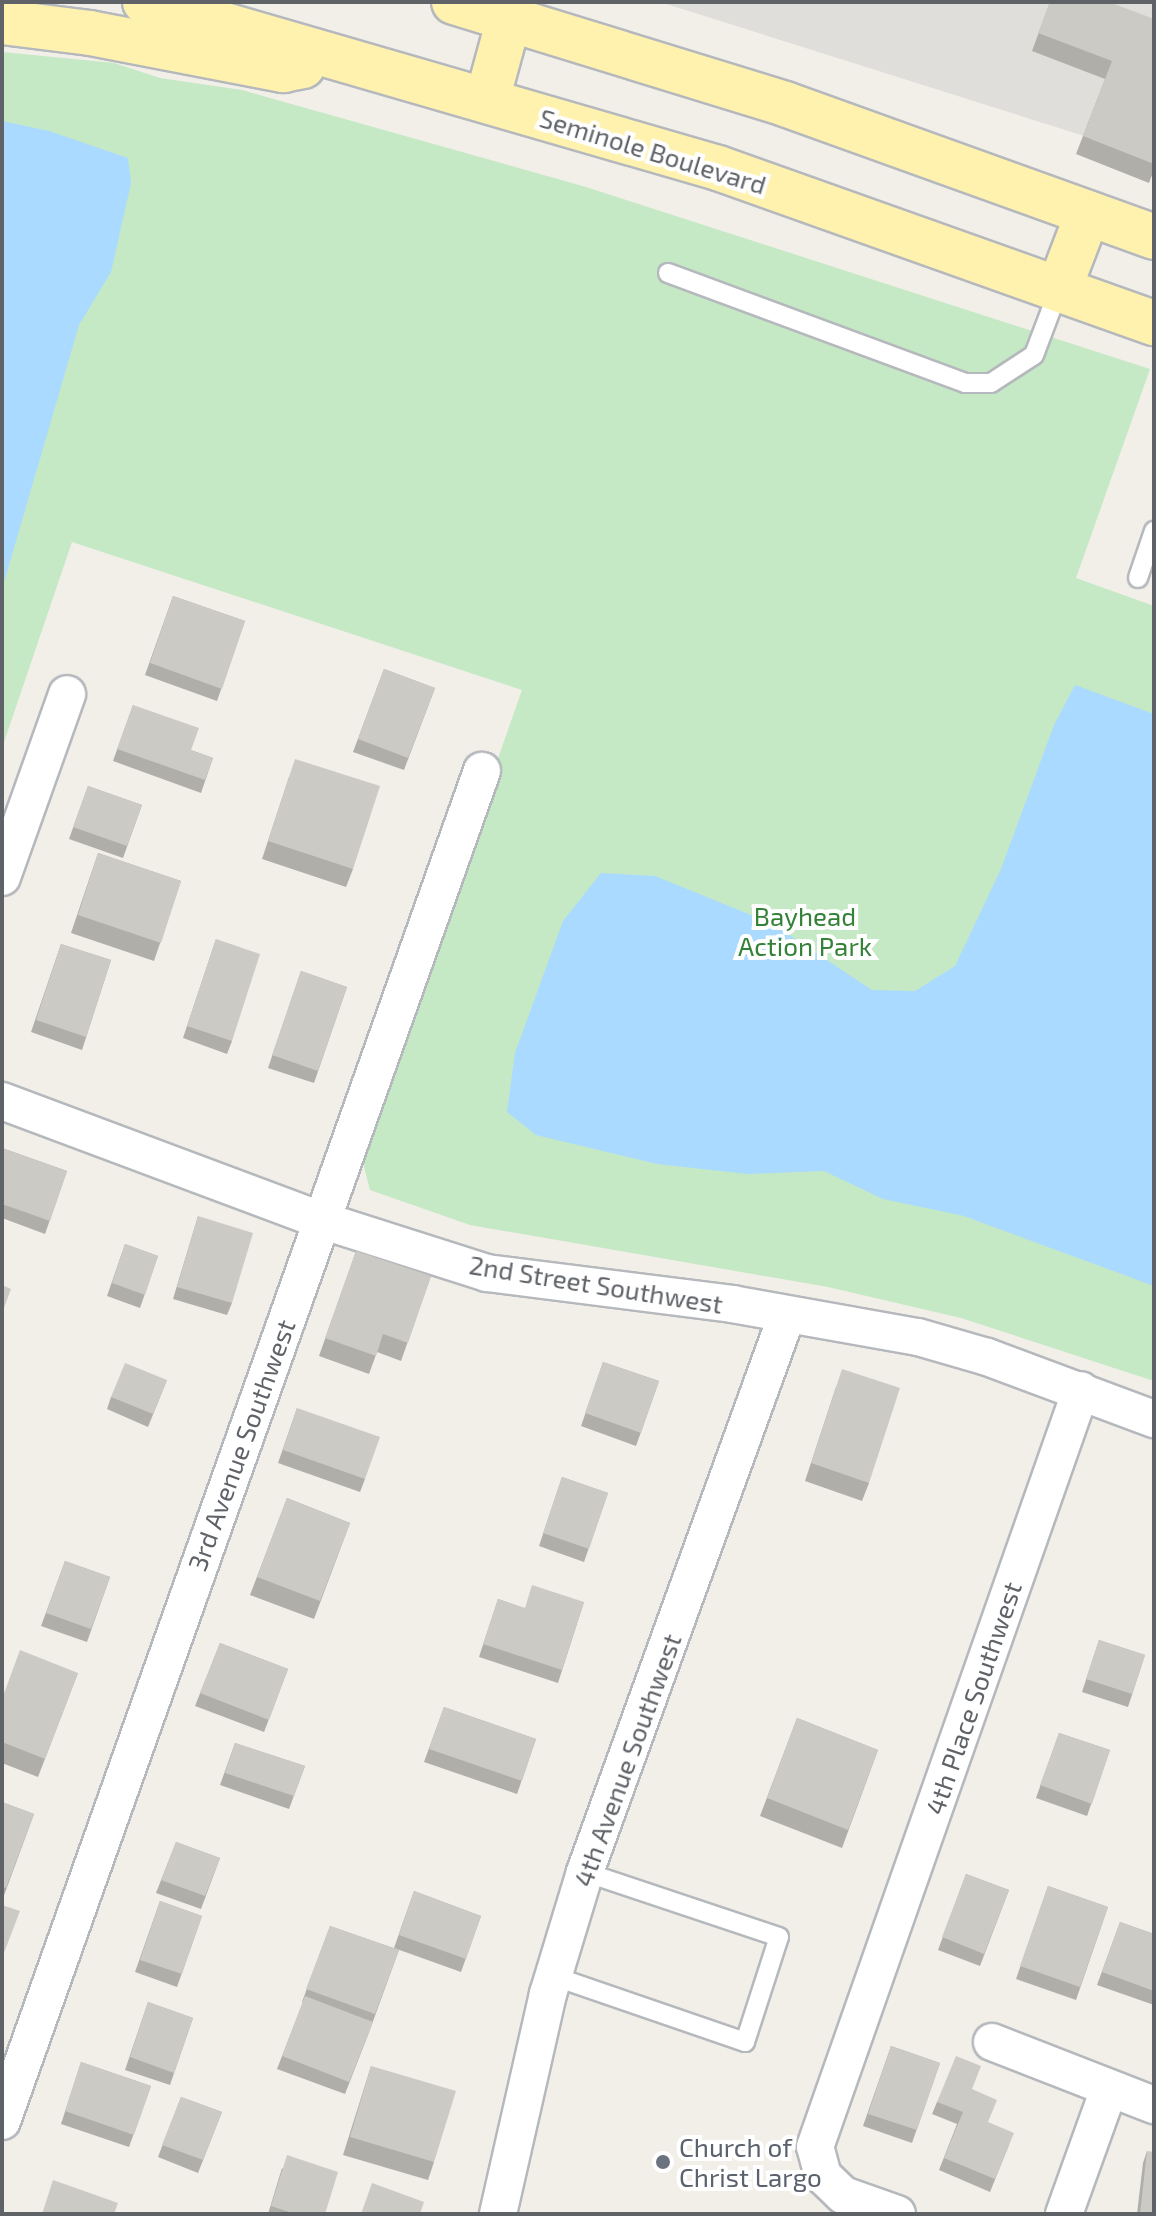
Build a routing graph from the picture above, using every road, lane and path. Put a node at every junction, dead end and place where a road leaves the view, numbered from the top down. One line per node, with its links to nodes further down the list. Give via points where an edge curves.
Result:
1 (145, 2): 5 (main road, Seminole Boulevard)
2 (454, 2): 3 (main road)
3 (511, 10): 6 (main road); 7 (main road)
4 (2, 22): 5 (main road, via 283,70)
5 (342, 58): 6 (main road, Seminole Boulevard)
6 (487, 100): 10 (main road, Seminole Boulevard, via 718,168)
7 (1088, 213): 8 (main road); 10 (main road)
8 (1154, 237)
9 (668, 273): 10 (lane, via 965,383 991,383 1034,355)
10 (1059, 289): 11 (main road, Seminole Boulevard)
11 (1154, 323)
12 (1154, 531): 13 (lane)
13 (1138, 578)
14 (67, 694): 16 (street)
15 (482, 771): 18 (street, 3rd Avenue Southwest)
16 (2, 877)
17 (2, 1101): 18 (street, 2nd Street Southwest)
18 (321, 1220): 19 (street, 2nd Street Southwest, via 487,1273); 27 (street, 3rd Avenue Southwest)
19 (787, 1315): 20 (street, 2nd Street Southwest, via 918,1337); 22 (street, 4th Avenue Southwest)
20 (1081, 1390): 21 (street, 2nd Street Southwest); 29 (street, 4th Place Southwest, via 815,2147 823,2176 843,2195)
21 (1154, 1419)
22 (585, 1872): 23 (street, 4th Avenue Southwest); 23 (lane, via 779,1937 745,2042)
23 (553, 1976): 28 (street, 4th Avenue Southwest)
24 (992, 2042): 25 (street)
25 (1109, 2089): 26 (street); 30 (street)
26 (1154, 2105)
27 (2, 2121)
28 (498, 2214)
29 (897, 2214)
30 (1064, 2214)

